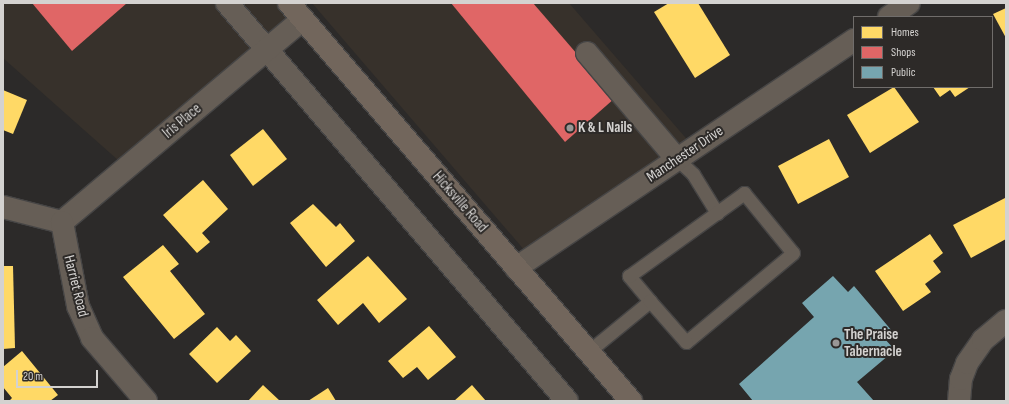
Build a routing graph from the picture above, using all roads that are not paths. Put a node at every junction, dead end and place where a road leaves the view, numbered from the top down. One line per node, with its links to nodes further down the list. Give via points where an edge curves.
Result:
1 (227, 3): 7 (street)
2 (289, 3): 5 (main road, Hicksville Road)
3 (909, 3): 4 (street)
4 (890, 16)
5 (302, 20): 7 (street, Iris Place); 13 (main road, Hicksville Road)
6 (853, 41): 9 (street, Manchester Drive)
7 (266, 50): 12 (street, Iris Place); 18 (street)
8 (587, 53): 9 (street)
9 (678, 160): 11 (lane, via 693,174); 13 (street, Manchester Drive)
10 (3, 207): 12 (street)
11 (717, 213): 14 (lane, via 629,276); 14 (lane, via 744,193 792,253 686,342)
12 (62, 222): 17 (street, Harriet Road, via 78,306 92,338)
13 (516, 268): 16 (main road, Hicksville Road)
14 (650, 301): 16 (lane)
15 (1006, 321): 20 (street, via 983,340 967,363 961,379)
16 (590, 351): 19 (main road, Hicksville Road)
17 (146, 401)
18 (567, 401)
19 (632, 401)
20 (959, 401)

